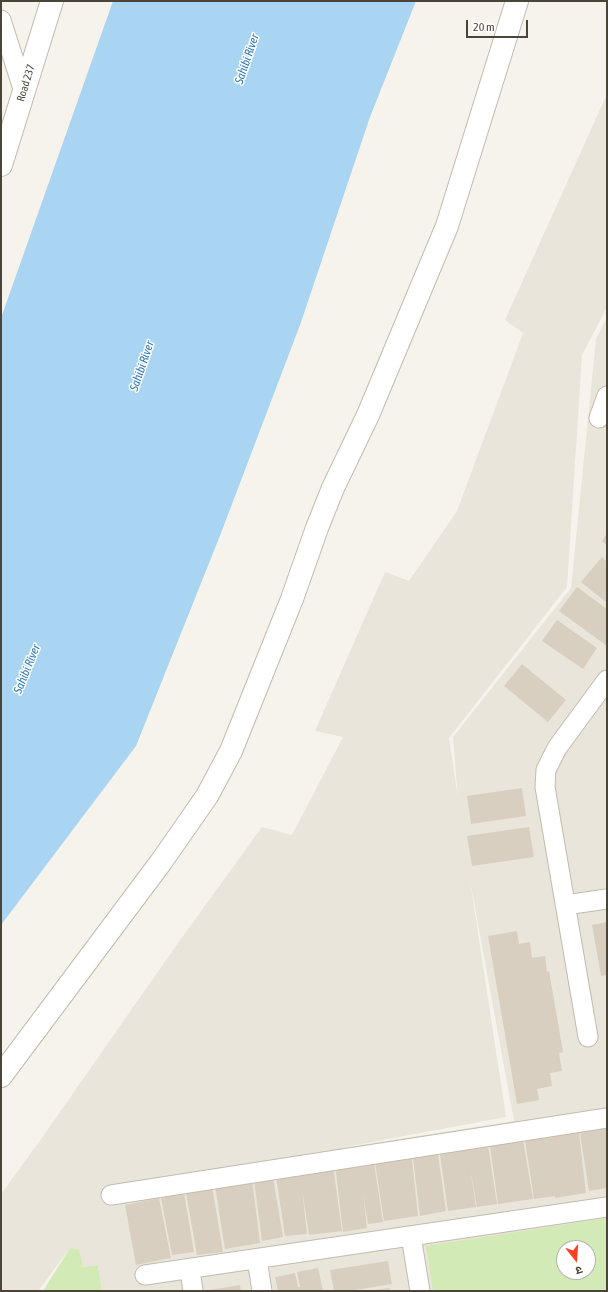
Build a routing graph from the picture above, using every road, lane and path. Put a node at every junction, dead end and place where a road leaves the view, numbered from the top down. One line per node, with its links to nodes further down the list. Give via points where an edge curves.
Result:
1 (52, 1): 4 (street, Road 237)
2 (517, 1): 13 (street, via 447,226 368,415 333,488 292,599 231,750 207,796 162,862)
3 (1, 20): 4 (street)
4 (24, 92): 5 (street, Road 237)
5 (8, 120): 6 (street, Road 237)
6 (1, 165)
7 (607, 396): 8 (street)
8 (599, 418)
9 (607, 680): 11 (street, via 557,748 546,770 545,787)
10 (607, 899): 11 (street)
11 (565, 905): 12 (street)
12 (588, 1037)
13 (1, 1076)
14 (607, 1118): 15 (street)
15 (111, 1195)
16 (607, 1207): 17 (street)
17 (412, 1236): 18 (street); 23 (street)
18 (257, 1259): 19 (street); 22 (street)
19 (190, 1269): 20 (street); 21 (street)
20 (145, 1275)
21 (193, 1291)
22 (262, 1291)
23 (420, 1291)

